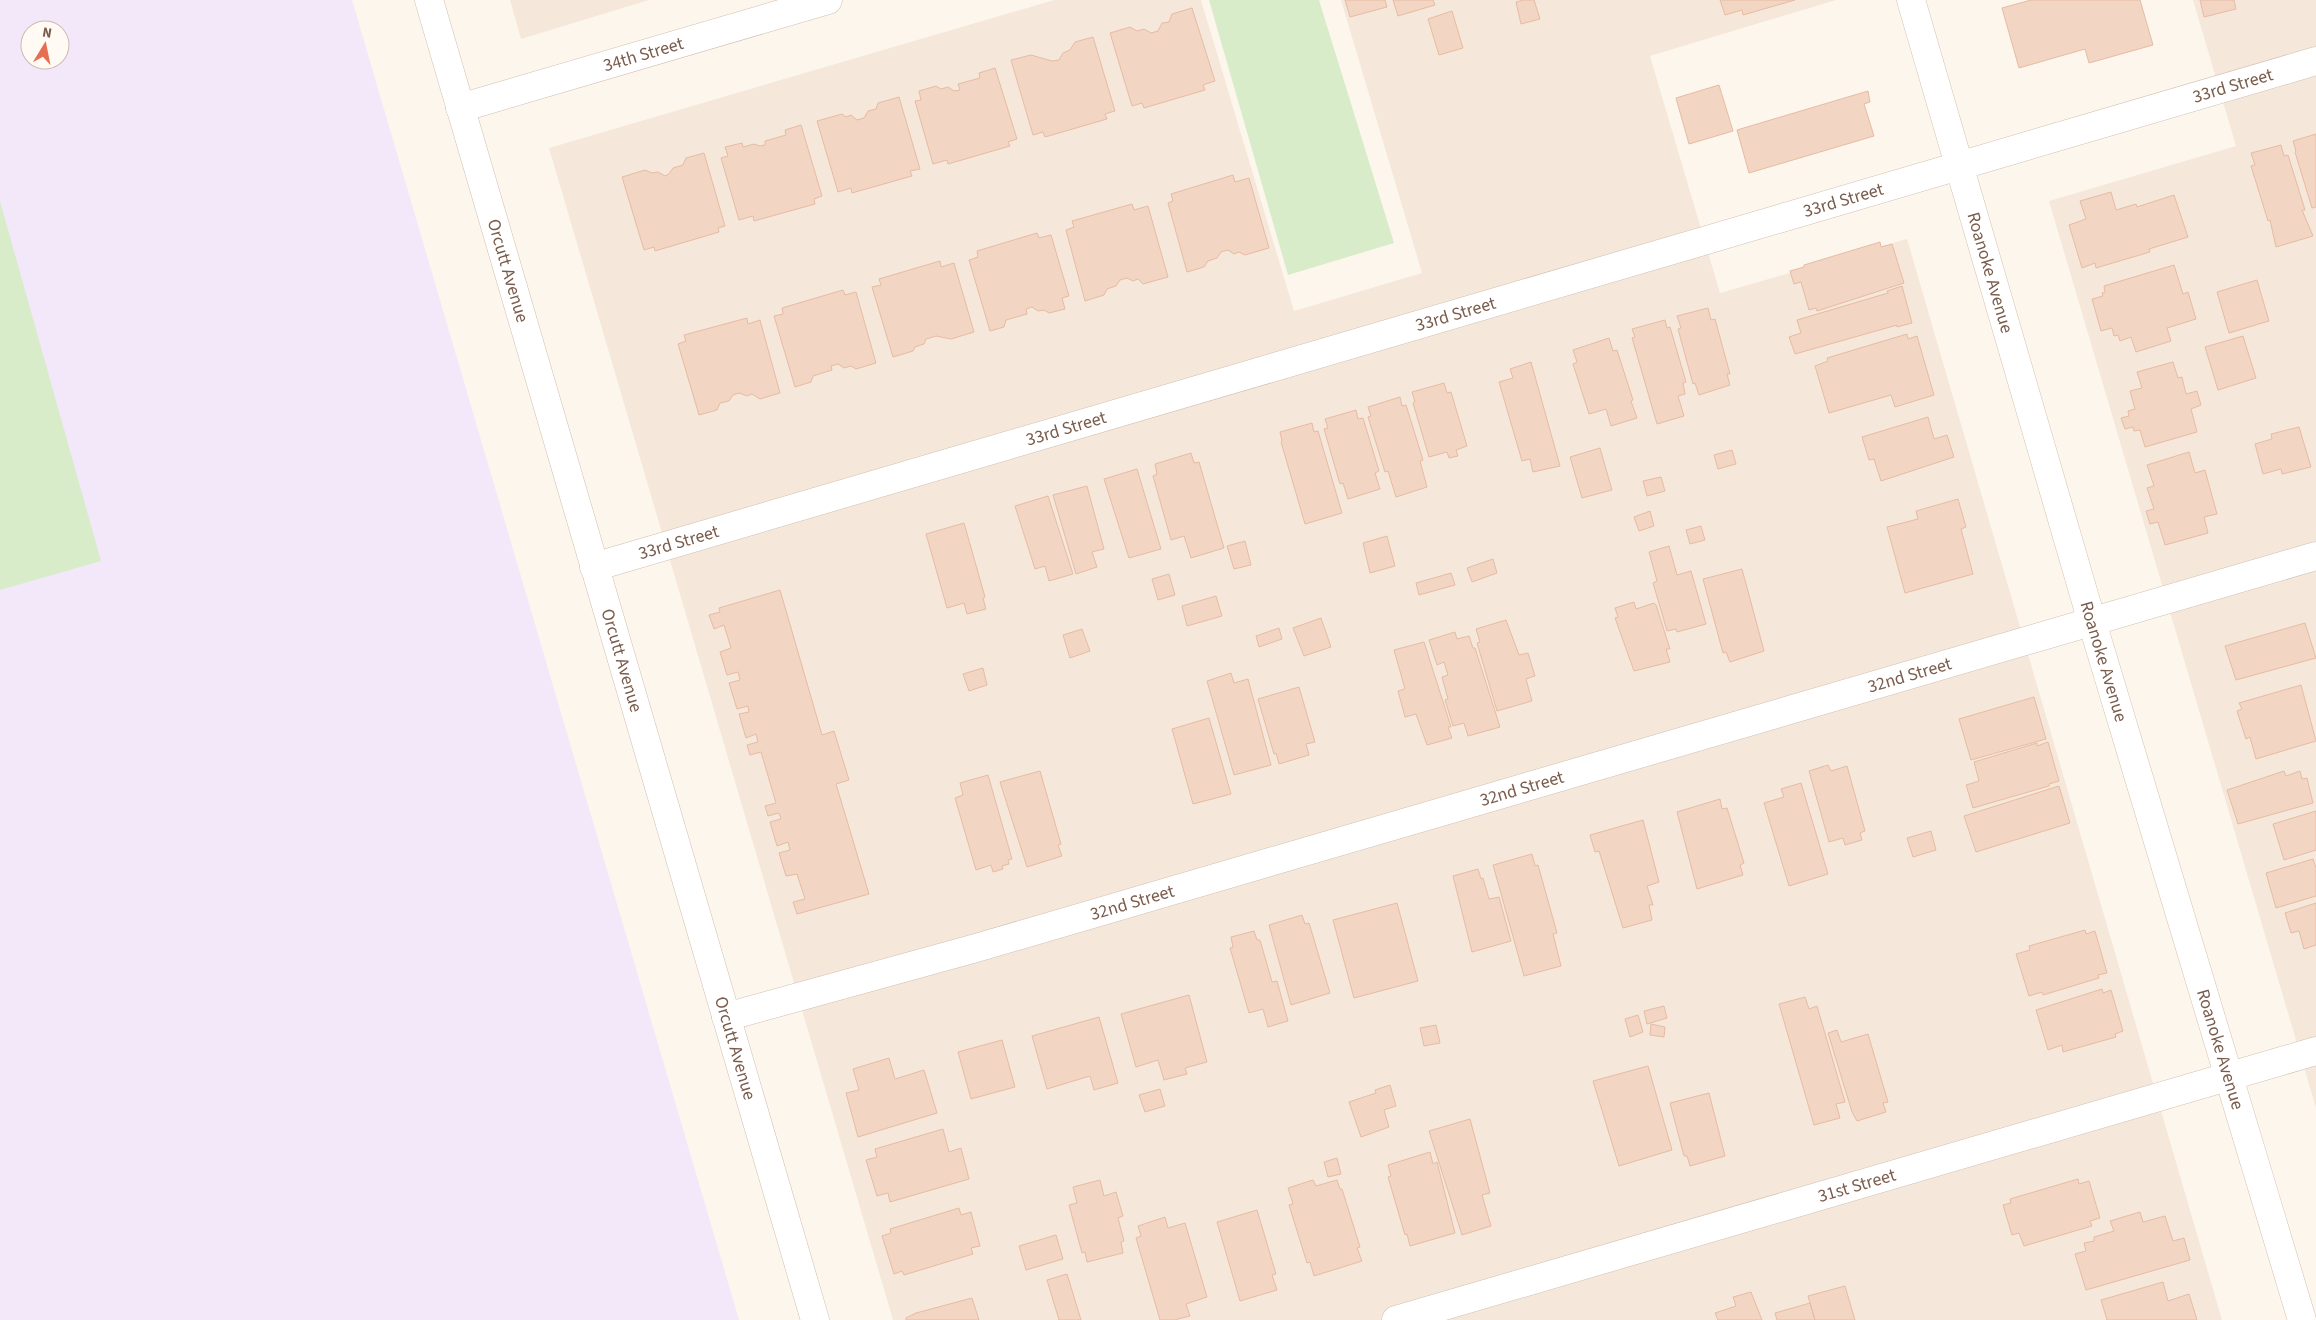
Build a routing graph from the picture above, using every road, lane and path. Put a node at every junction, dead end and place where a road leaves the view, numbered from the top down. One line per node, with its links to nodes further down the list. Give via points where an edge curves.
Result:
1 (429, 0): 5 (street, Orcutt Avenue)
2 (828, 0): 5 (street, 34th Street)
3 (1911, 0): 6 (street, Roanoke Avenue)
4 (2316, 61): 6 (street, 33rd Street)
5 (460, 108): 8 (street, Orcutt Avenue)
6 (1960, 165): 8 (street, 33rd Street); 9 (street, Roanoke Avenue)
7 (2316, 556): 9 (street, 32nd Street)
8 (594, 567): 10 (street, Orcutt Avenue)
9 (2092, 622): 10 (street, 32nd Street, via 976,948); 12 (street, Roanoke Avenue)
10 (726, 1017): 13 (street, Orcutt Avenue)
11 (2316, 1051): 12 (street, 31st Street)
12 (2229, 1076): 14 (street, 31st Street); 15 (street, Roanoke Avenue)
13 (815, 1320)
14 (1396, 1320)
15 (2302, 1320)

